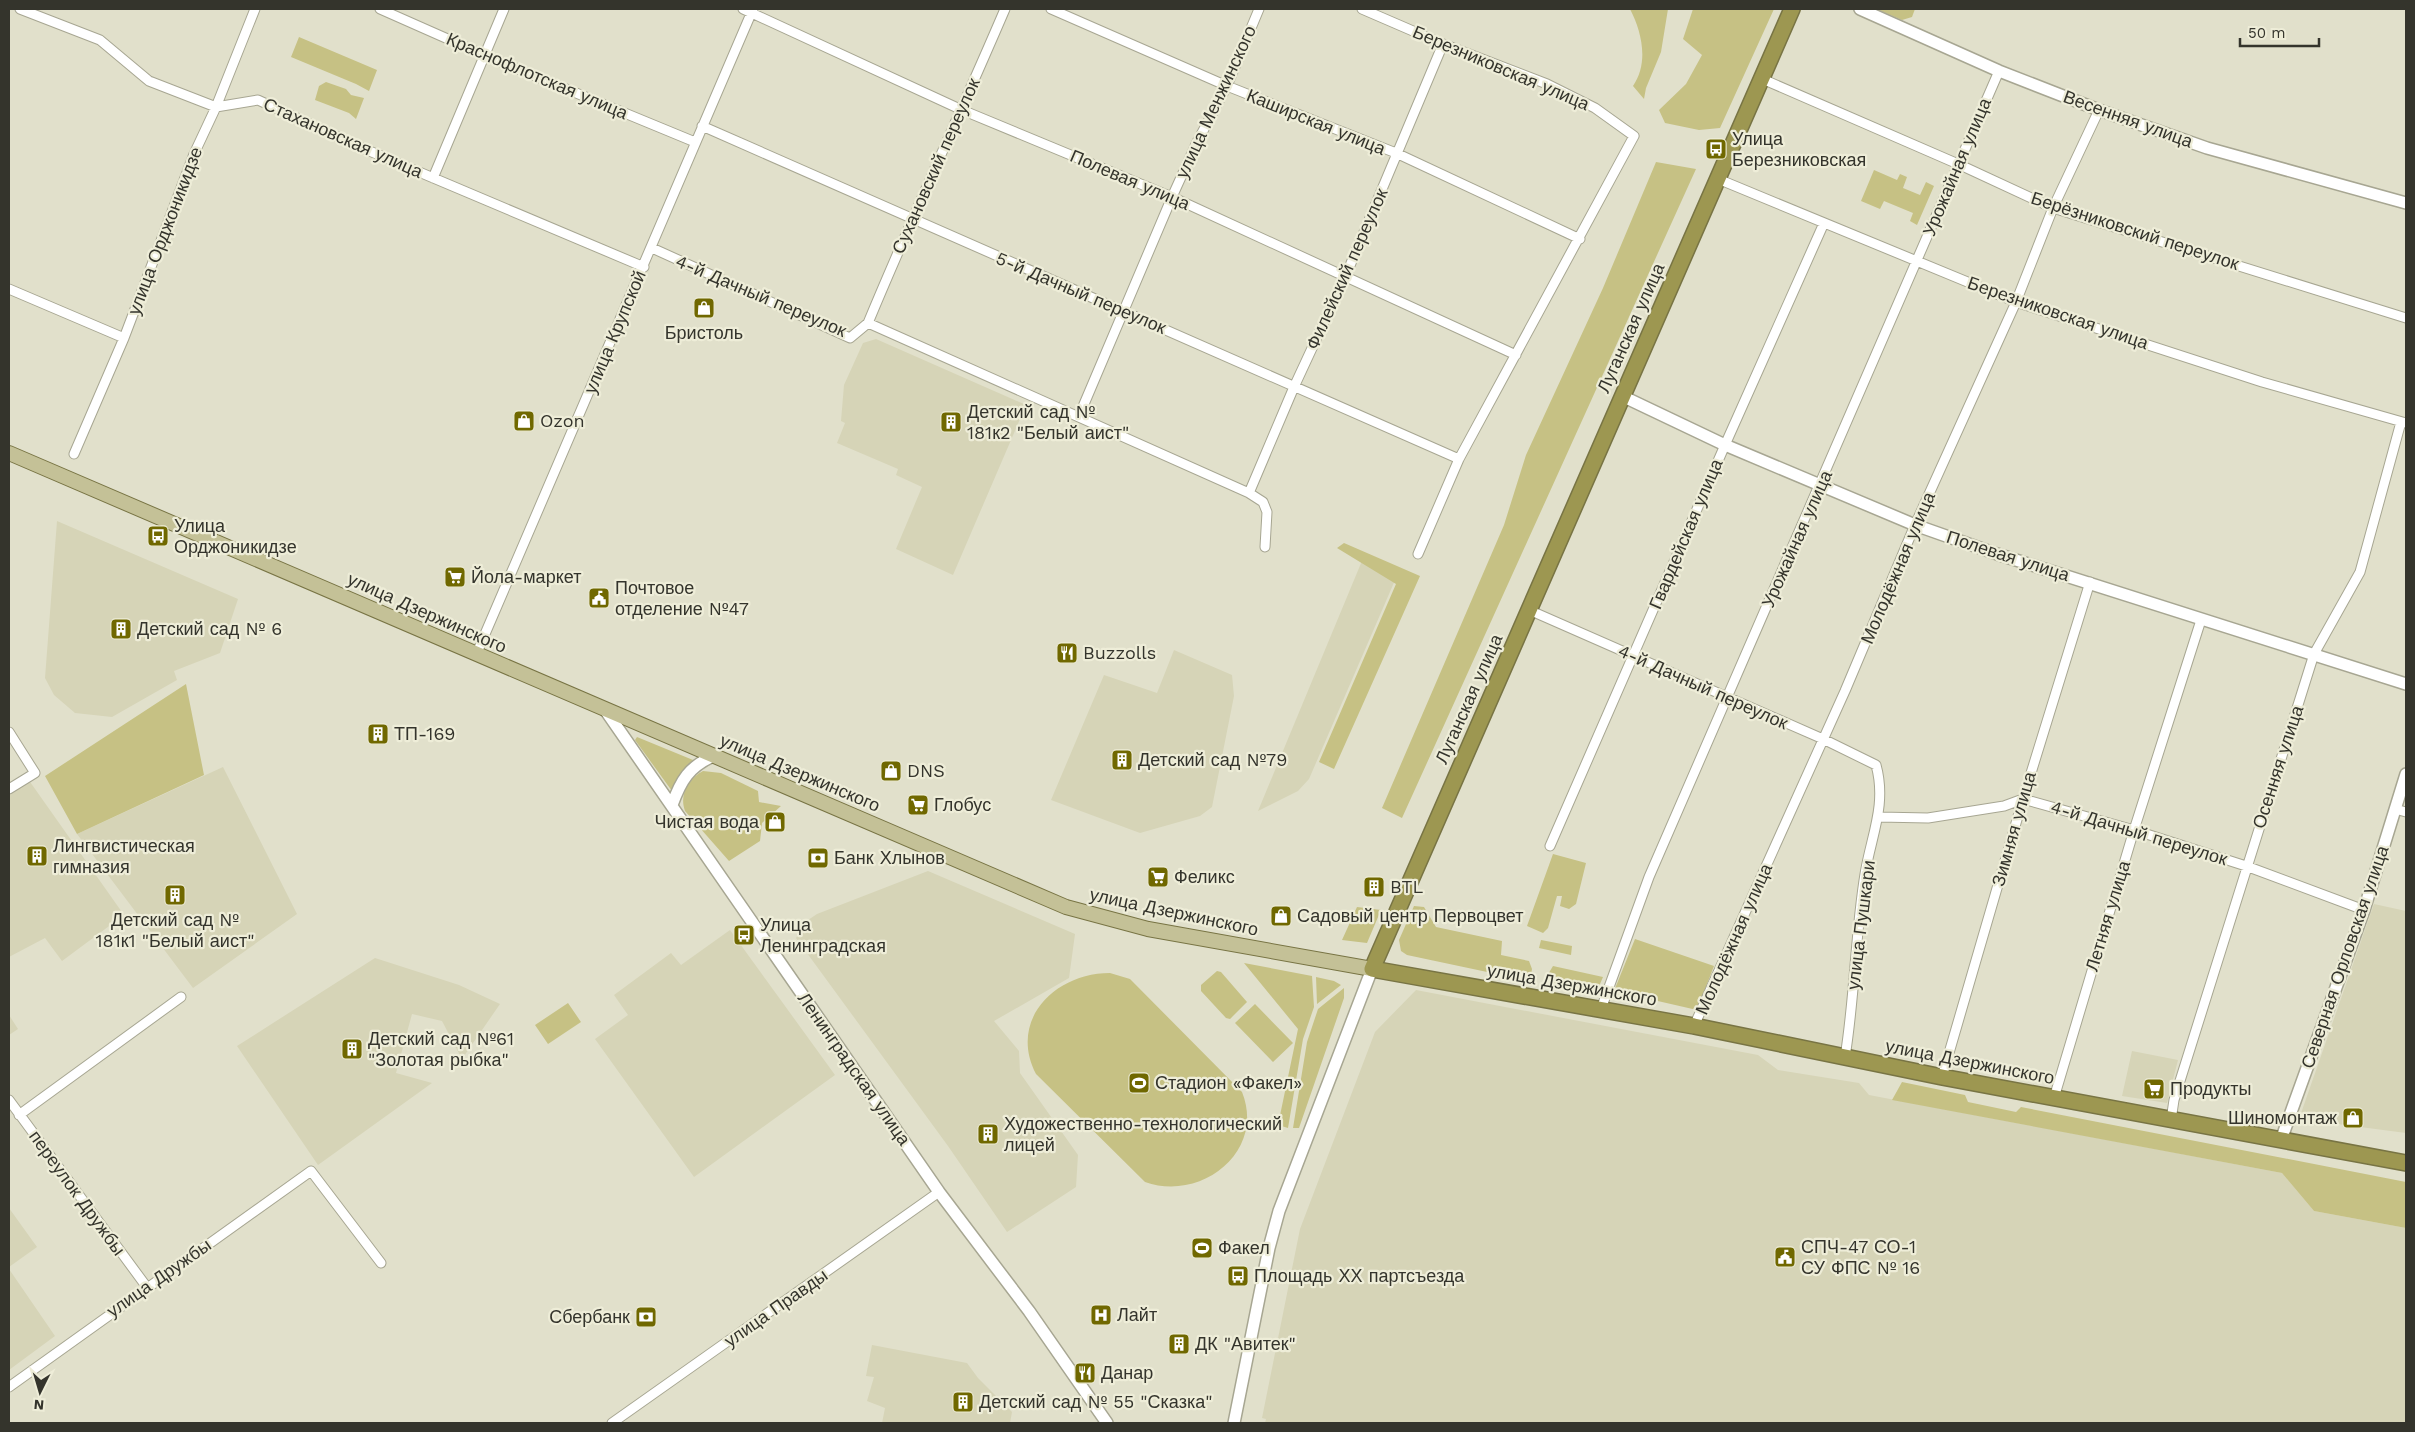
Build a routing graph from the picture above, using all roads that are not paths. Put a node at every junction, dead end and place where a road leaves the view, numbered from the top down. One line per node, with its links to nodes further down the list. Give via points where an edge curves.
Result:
1 (20, 9): 18 (street, via 100,40 149,81)
2 (255, 9): 18 (street, улица Орджоникидзе)
3 (380, 9): 14 (street, Краснофлотская улица)
4 (504, 9): 14 (street)
5 (743, 9): 12 (street, Полевая улица)
6 (1005, 9): 19 (street, Сухановский переулок)
7 (1051, 9): 17 (street, Каширская улица)
8 (1259, 9): 17 (street, улица Менжинского)
9 (1362, 9): 13 (street, Березниковская улица)
10 (1792, 9): 16 (highway, Луганская улица)
11 (1860, 9): 15 (street, Весенняя улица)
12 (752, 11): 19 (street, Полевая улица); 21 (street, улица Крупской)
13 (1443, 44): 23 (street, Филейский переулок); 32 (street, Березниковская улица, via 1547,84 1595,108 1634,136)
14 (484, 55): 22 (street, Краснофлотская улица); 25 (street)
15 (1999, 71): 20 (street, Весенняя улица); 24 (street, Урожайная улица)
16 (1760, 78): 24 (street, Берёзниковский переулок); 26 (highway, Луганская улица)
17 (1227, 86): 23 (street, Каширская улица); 27 (street, улица Менжинского)
18 (216, 107): 25 (street, Стахановская улица, via 258,100); 42 (street, улица Орджоникидзе, via 194,154)
19 (962, 110): 27 (street, Полевая улица); 30 (street, Сухановский переулок)
20 (2099, 110): 28 (street, Весенняя улица, via 2207,148); 29 (street, Молодёжная улица)
21 (702, 126): 22 (street, улица Крупской); 30 (street, 5-й Дачный переулок)
22 (696, 142): 33 (street, улица Крупской)
23 (1396, 153): 32 (street, Каширская улица); 36 (street, Филейский переулок)
24 (1958, 164): 29 (street, Берёзниковский переулок); 34 (street, Урожайная улица)
25 (433, 178): 35 (street, Стахановская улица)
26 (1718, 179): 31 (street, Березниковская улица); 45 (highway, Луганская улица)
27 (1172, 197): 36 (street, Полевая улица); 39 (street, улица Менжинского)
28 (2406, 204)
29 (2053, 208): 38 (street, Молодёжная улица); 40 (street, Берёзниковский переулок)
30 (911, 219): 39 (street, 5-й Дачный переулок); 41 (street, Сухановский переулок)
31 (1824, 223): 34 (street, Березниковская улица); 48 (street, Гвардейская улица)
32 (1580, 239): 43 (street)
33 (652, 248): 35 (street, улица Крупской); 41 (street, 4-й Дачный переулок, via 850,338)
34 (1917, 260): 38 (street, Березниковская улица); 52 (street, Урожайная улица)
35 (644, 267): 61 (street, улица Крупской)
36 (1346, 276): 43 (street, Полевая улица); 44 (street, Филейский переулок)
37 (9, 289): 42 (street)
38 (2016, 302): 47 (street, Березниковская улица, via 2262,382); 54 (street, Молодёжная улица)
39 (1124, 311): 44 (street, 5-й Дачный переулок); 46 (street, улица Менжинского)
40 (2406, 318)
41 (868, 323): 46 (street, 4-й Дачный переулок)
42 (124, 338): 50 (street, улица Орджоникидзе)
43 (1516, 355): 51 (street)
44 (1294, 387): 51 (street, 5-й Дачный переулок); 53 (street, Филейский переулок)
45 (1622, 396): 48 (street, Полевая улица); 58 (highway, Луганская улица)
46 (1079, 416): 53 (street, 4-й Дачный переулок)
47 (2404, 422): 60 (street, Осенняя улица, via 2360,572)
48 (1724, 445): 52 (street, Полевая улица); 62 (street, Гвардейская улица)
49 (9, 453): 61 (main road, улица Дзержинского)
50 (74, 454)
51 (1459, 459): 56 (street)
52 (1821, 484): 54 (street, Полевая улица); 64 (street, Урожайная улица)
53 (1249, 493): 55 (street, 4-й Дачный переулок, via 1263,502 1267,512)
54 (1915, 525): 57 (street, Полевая улица); 67 (street, Молодёжная улица)
55 (1265, 547)
56 (1418, 554)
57 (2090, 582): 59 (street, Полевая улица); 72 (street, Зимняя улица)
58 (1529, 610): 62 (street, 4-й Дачный переулок); 81 (highway, Луганская улица)
59 (2201, 620): 60 (street, Полевая улица); 77 (street, Летняя улица)
60 (2314, 654): 63 (street, Полевая улица); 79 (street, Осенняя улица)
61 (476, 655): 65 (main road, улица Дзержинского)
62 (1634, 656): 64 (street, 4-й Дачный переулок); 78 (street, Гвардейская улица)
63 (2406, 684)
64 (1728, 697): 67 (street, 4-й Дачный переулок); 83 (street, Урожайная улица, via 1649,877)
65 (606, 711): 68 (main road, улица Дзержинского); 73 (street, Ленинградская улица)
66 (9, 732): 71 (street, via 35,773)
67 (1823, 740): 69 (street, 4-й Дачный переулок); 84 (street, Молодёжная улица)
68 (713, 756): 73 (street, via 690,770); 81 (main road, улица Дзержинского, via 1066,908 1148,929)
69 (1876, 765): 76 (street, улица Пушкари)
70 (2406, 774): 74 (street, Северная Орловская улица)
71 (9, 789)
72 (2023, 799): 76 (street, via 2004,806 1928,818); 77 (street, 4-й Дачный переулок); 86 (street, Зимняя улица)
73 (672, 806): 93 (street, Ленинградская улица)
74 (2395, 809): 75 (street); 80 (street, Северная Орловская улица)
75 (2406, 812)
76 (1879, 817): 85 (street, улица Пушкари, via 1865,873)
77 (2134, 830): 79 (street, 4-й Дачный переулок); 87 (street, Летняя улица)
78 (1550, 846)
79 (2246, 866): 80 (street, 4-й Дачный переулок); 90 (street, Осенняя улица, via 2174,1100)
80 (2364, 910): 91 (street, Северная Орловская улица)
81 (1372, 969): 83 (highway, улица Дзержинского); 99 (street, Луганская улица, via 1279,1211)
82 (181, 998): 89 (street)
83 (1601, 1009): 84 (highway, улица Дзержинского)
84 (1694, 1026): 85 (highway, улица Дзержинского)
85 (1845, 1057): 86 (highway, улица Дзержинского)
86 (1942, 1077): 87 (highway, улица Дзержинского)
87 (2054, 1098): 90 (highway, улица Дзержинского)
88 (9, 1100): 89 (street, переулок Дружбы)
89 (19, 1115): 95 (street, переулок Дружбы)
90 (2171, 1120): 91 (highway, улица Дзержинского)
91 (2281, 1140): 92 (highway, улица Дзержинского)
92 (2406, 1163)
93 (939, 1192): 97 (street, улица Правды); 98 (street, Ленинградская улица, via 1029,1311)
94 (381, 1264): 95 (street, улица Дружбы, via 311,1171)
95 (146, 1286): 96 (street, улица Дружбы)
96 (9, 1386)
97 (612, 1423)
98 (1107, 1423)
99 (1234, 1423)

